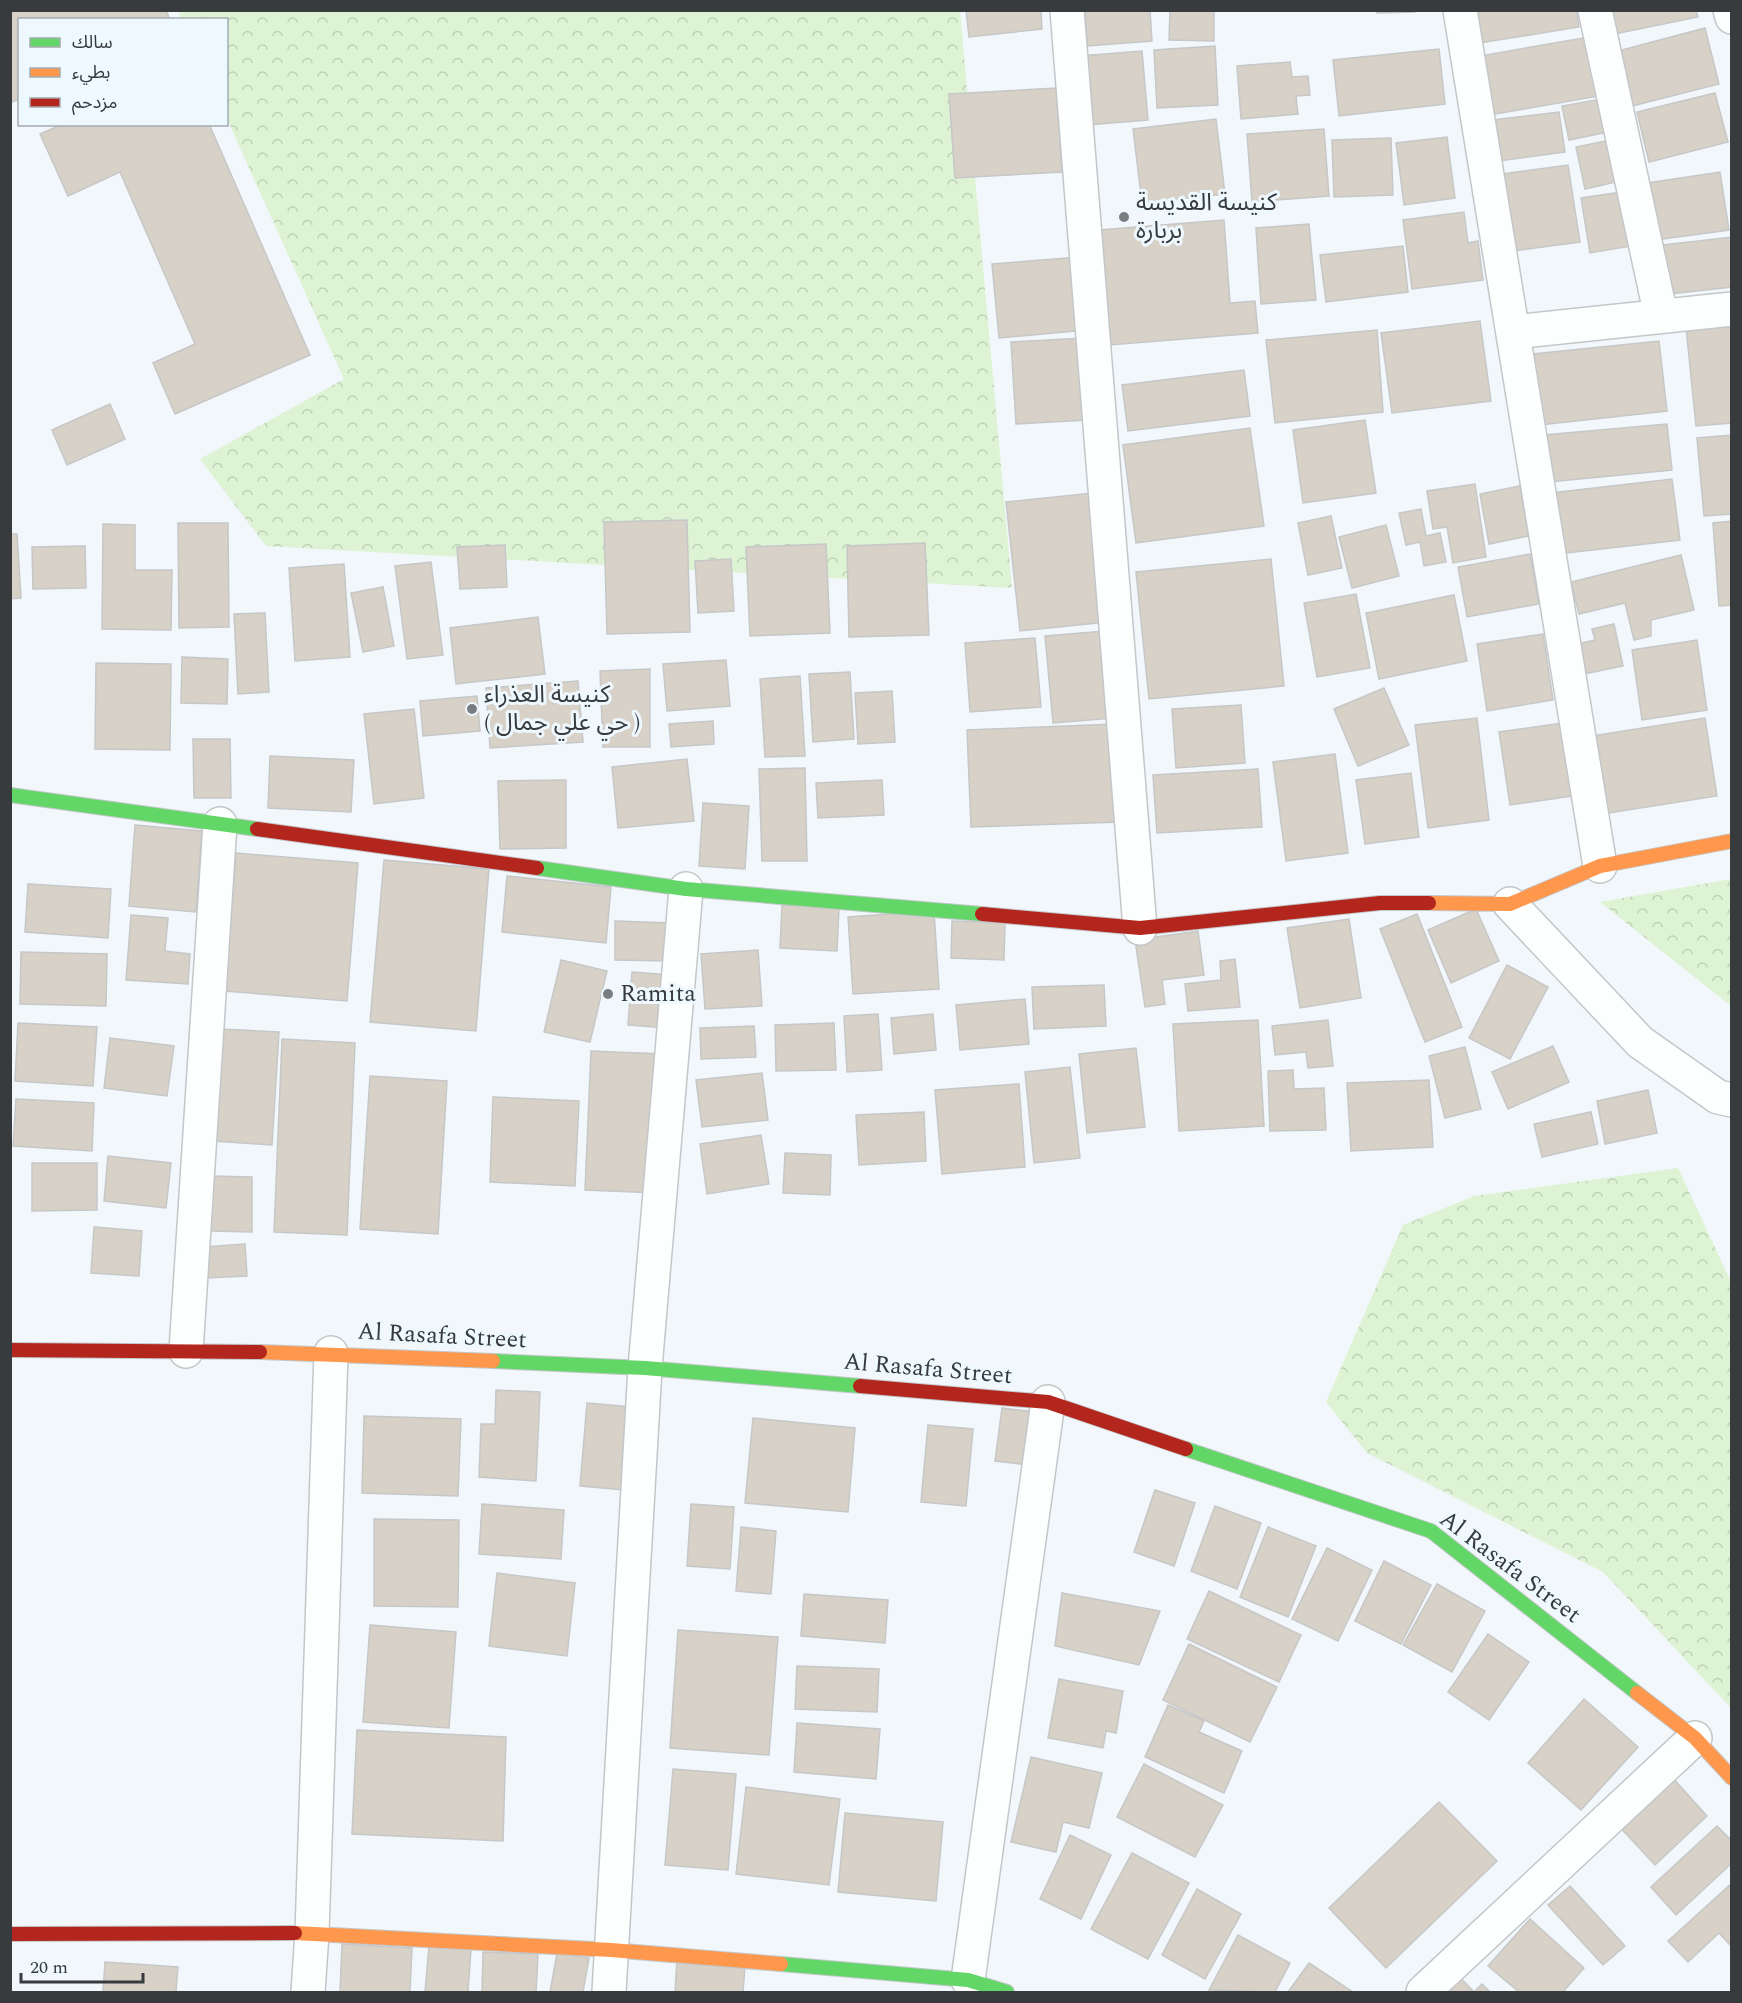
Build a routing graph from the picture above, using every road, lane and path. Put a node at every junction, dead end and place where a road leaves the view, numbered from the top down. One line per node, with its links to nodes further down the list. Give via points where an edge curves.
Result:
1 (1067, 10): 15 (street)
2 (1460, 10): 8 (street)
3 (1595, 10): 7 (street)
4 (1730, 10): 5 (street)
5 (1731, 17)
6 (1731, 309): 7 (street)
7 (1661, 316): 8 (street)
8 (1513, 332): 12 (street)
9 (10, 795): 10 (street)
10 (220, 824): 13 (street); 18 (street)
11 (1731, 841): 12 (street)
12 (1600, 866): 14 (street)
13 (686, 889): 15 (street); 20 (street)
14 (1510, 904): 15 (street, via 1380,903); 16 (street, via 1640,1041 1718,1097)
15 (1140, 928)
16 (1731, 1101)
17 (10, 1350): 18 (street, Al Rasafa Street)
18 (186, 1351): 19 (street, Al Rasafa Street)
19 (332, 1353): 20 (street, Al Rasafa Street); 24 (street)
20 (645, 1368): 21 (street, Al Rasafa Street); 26 (street)
21 (1048, 1401): 22 (street, Al Rasafa Street, via 1431,1531); 27 (street)
22 (1695, 1738): 23 (street, Al Rasafa Street); 31 (street)
23 (1731, 1778)
24 (312, 1933): 25 (street); 26 (street); 28 (street)
25 (10, 1934)
26 (611, 1950): 27 (street); 29 (street)
27 (968, 1980): 30 (street)
28 (308, 1992)
29 (609, 1992)
30 (1007, 1992)
31 (1423, 1992)

